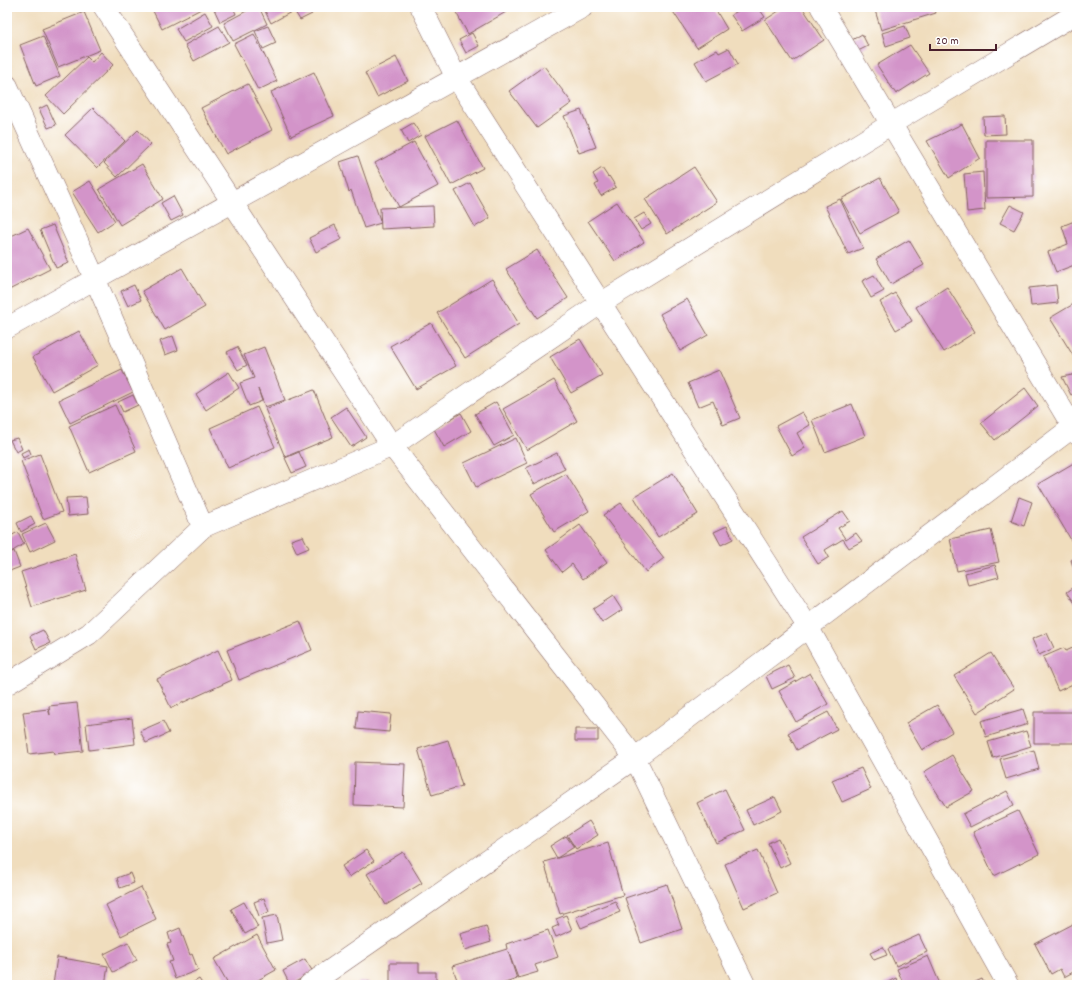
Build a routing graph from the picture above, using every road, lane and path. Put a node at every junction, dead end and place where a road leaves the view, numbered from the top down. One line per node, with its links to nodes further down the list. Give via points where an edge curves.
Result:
1 (104, 7): 9 (street)
2 (421, 7): 6 (street)
3 (583, 7): 6 (street)
4 (821, 7): 8 (street)
5 (1077, 14): 8 (street)
6 (456, 77): 9 (street); 11 (street)
7 (7, 85): 10 (street)
8 (891, 124): 11 (street); 13 (street)
9 (232, 203): 10 (street); 14 (street)
10 (95, 279): 12 (street); 15 (street)
11 (601, 303): 14 (street); 16 (street)
12 (7, 328)
13 (1075, 430): 16 (street)
14 (392, 446): 15 (street); 18 (street)
15 (203, 528): 17 (street, via 89,634)
16 (808, 627): 18 (street); 21 (street)
17 (7, 684)
18 (635, 758): 19 (street); 20 (street)
19 (309, 985)
20 (745, 985)
21 (1008, 985)

